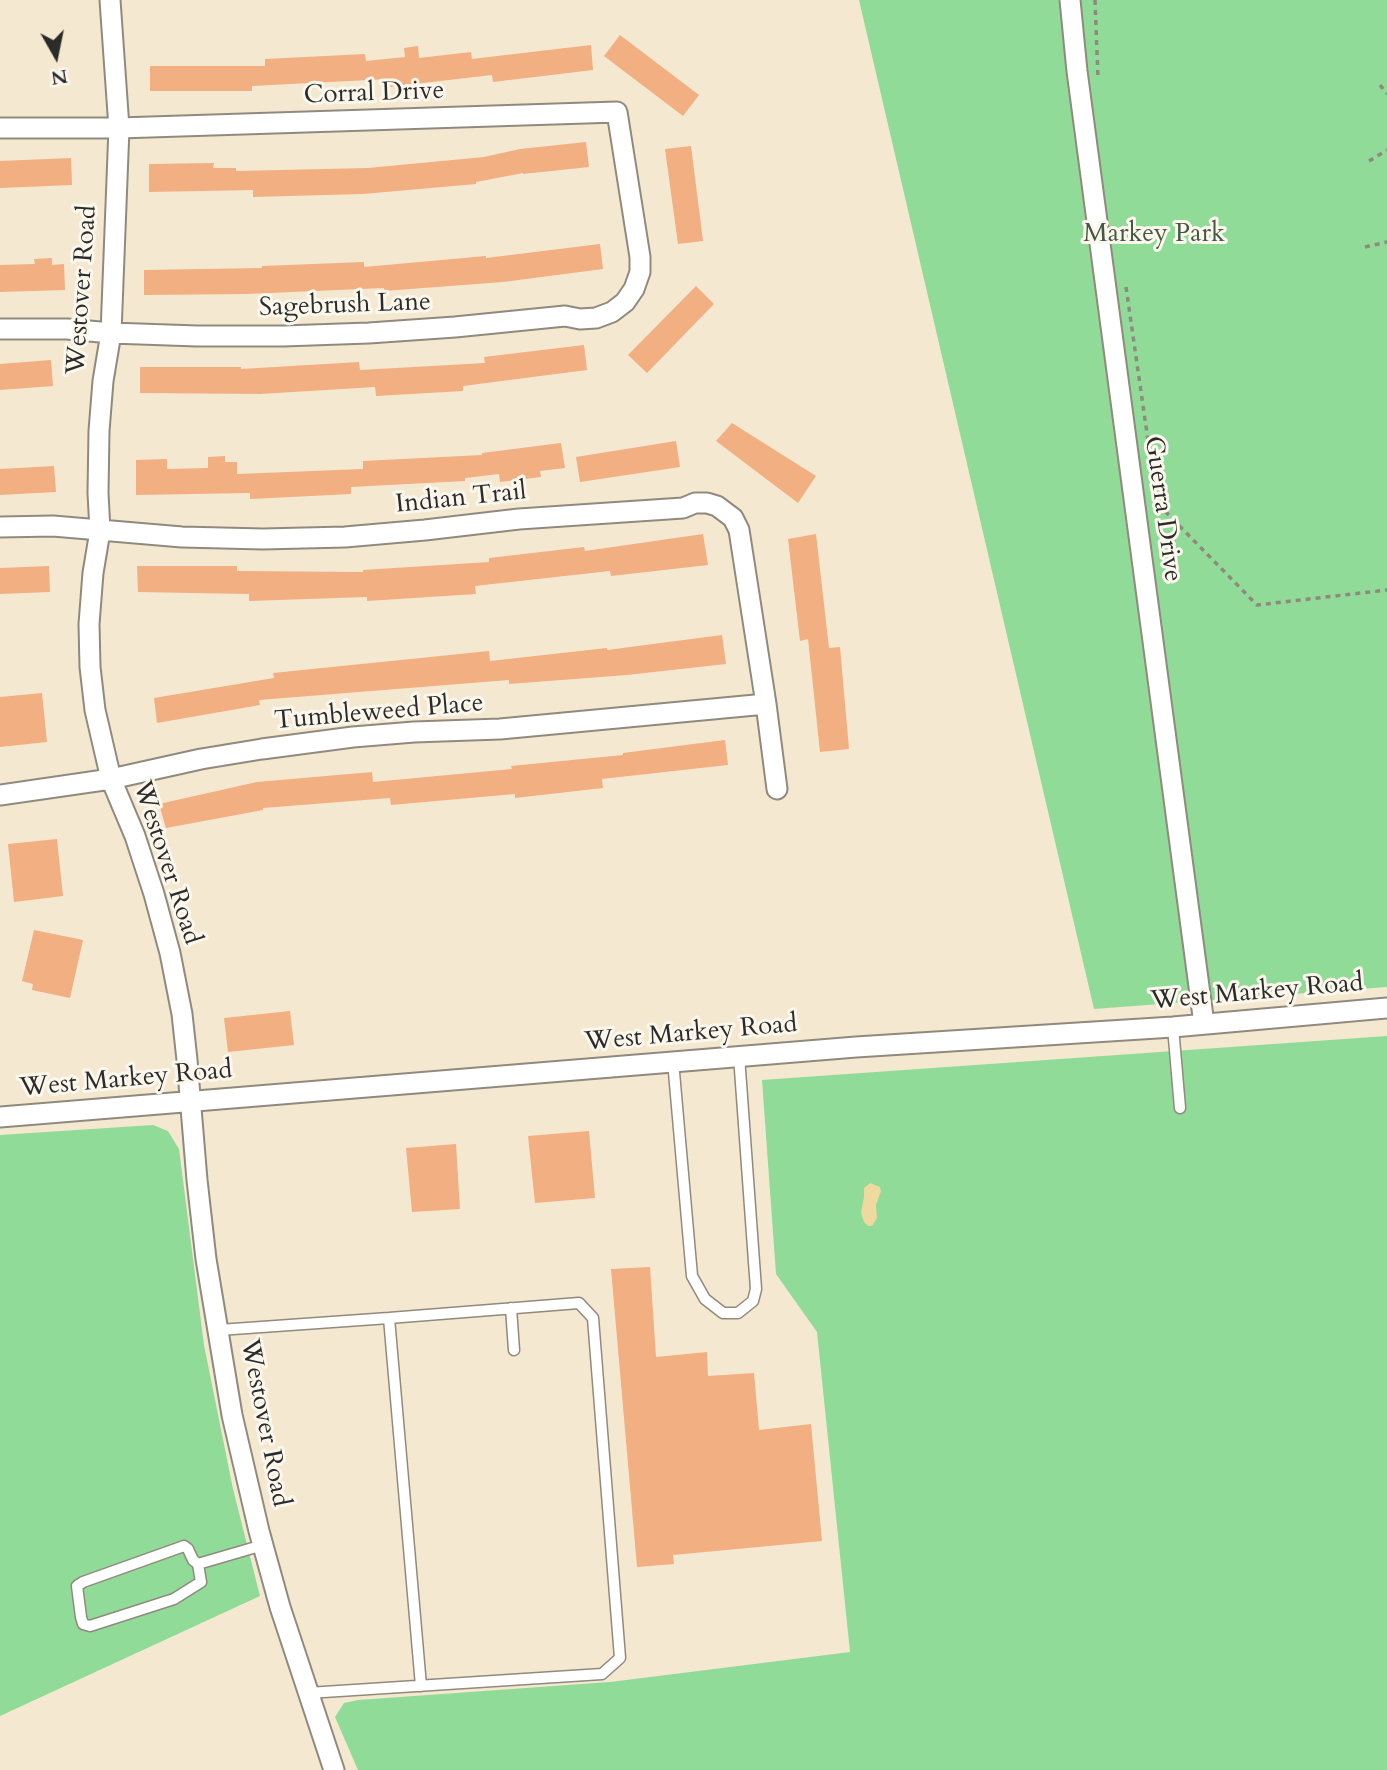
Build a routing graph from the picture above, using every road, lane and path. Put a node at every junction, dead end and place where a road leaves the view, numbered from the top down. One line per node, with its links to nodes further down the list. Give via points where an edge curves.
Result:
1 (110, 0): 8 (street, Westover Road)
2 (1070, 0): 25 (street, Guerra Drive)
3 (1095, 0): 4 (path)
4 (1098, 82)
5 (1380, 85): 6 (path)
6 (1387, 94)
7 (0, 128): 8 (street, Corral Drive)
8 (119, 128): 12 (street, Corral Drive, via 617,112); 16 (street, Westover Road)
9 (1387, 150): 10 (path)
10 (1369, 161)
11 (1387, 242): 13 (path)
12 (638, 244): 16 (street, Sagebrush Lane, via 640,272 634,289 612,312 596,318 565,316 283,336)
13 (1365, 247)
14 (1126, 286): 19 (path, via 1157,503 1257,605)
15 (0, 329): 16 (street, Sagebrush Lane)
16 (111, 332): 18 (street, Westover Road, via 99,431)
17 (0, 527): 18 (street, Indian Trail)
18 (100, 530): 20 (street, Indian Trail, via 263,539 345,537 707,503 722,508 739,530); 21 (street, Westover Road, via 89,624 90,667)
19 (1387, 590)
20 (766, 704): 21 (street, Tumbleweed Place, via 500,729 353,737 261,749); 22 (street, Indian Trail)
21 (111, 779): 23 (street, Tumbleweed Place); 29 (street, Westover Road, via 135,836 170,954)
22 (777, 789)
23 (0, 795)
24 (1387, 1007): 25 (street, West Markey Road)
25 (1204, 1024): 26 (street, West Markey Road)
26 (1173, 1027): 27 (street, West Markey Road); 30 (lane)
27 (739, 1056): 28 (street, West Markey Road); 28 (lane, via 756,1289 753,1301 738,1312 723,1313 705,1299 692,1276)
28 (673, 1061): 29 (street, West Markey Road)
29 (191, 1101): 31 (street, West Markey Road); 34 (street, Westover Road, via 206,1259)
30 (1180, 1108)
31 (0, 1117)
32 (511, 1308): 33 (lane); 35 (lane); 38 (lane, via 579,1303 593,1318 620,1658 602,1674)
33 (389, 1318): 34 (lane); 38 (lane)
34 (219, 1329): 36 (street, Westover Road, via 232,1415)
35 (514, 1350)
36 (263, 1545): 37 (lane); 39 (street, Westover Road)
37 (198, 1564): 37 (lane, via 184,1546 83,1582 77,1586 83,1624 90,1626 174,1599 201,1582)
38 (421, 1686): 39 (lane)
39 (308, 1693): 40 (street, Westover Road)
40 (334, 1770)

